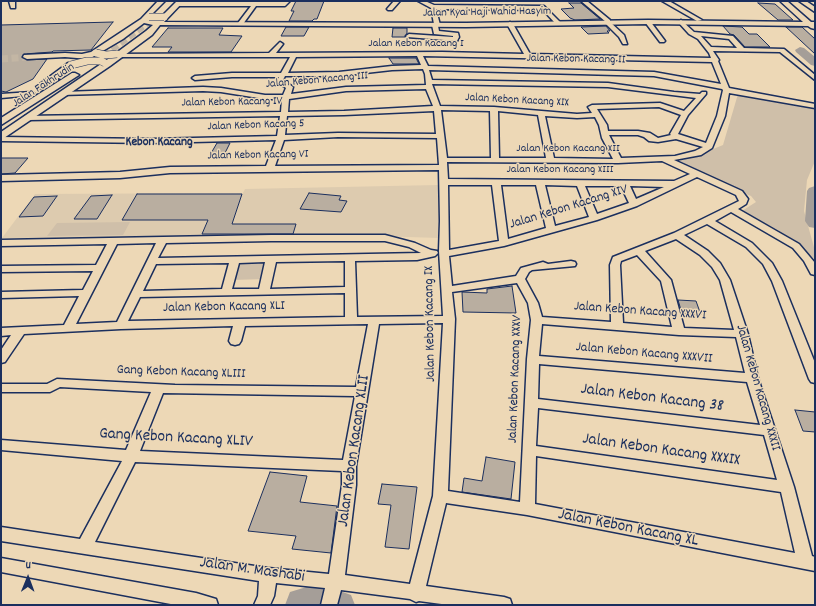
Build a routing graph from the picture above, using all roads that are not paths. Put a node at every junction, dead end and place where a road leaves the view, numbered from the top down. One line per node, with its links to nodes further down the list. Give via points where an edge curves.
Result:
1 (162, 1): 19 (main road, Jalan Fakhrudin)
2 (170, 1): 20 (main road, Jalan Fakhrudin)
3 (397, 1): 17 (street)
4 (421, 1): 15 (street)
5 (440, 1): 15 (street)
6 (533, 1): 16 (street)
7 (584, 1): 8 (street); 24 (street)
8 (590, 1)
9 (665, 1): 21 (street)
10 (783, 1): 32 (main road)
11 (802, 1): 18 (main road)
12 (179, 2): 13 (street); 20 (main road, Jalan Fakhrudin)
13 (255, 3): 14 (street); 28 (street)
14 (286, 3)
15 (432, 6): 16 (street); 29 (street)
16 (536, 7): 23 (street, via 545,8)
17 (390, 9)
18 (815, 10)
19 (146, 17): 20 (main road); 50 (main road, Jalan Fakhrudin, via 120,37)
20 (163, 17): 22 (main road, Jalan Kyai Haji Wahid Hasyim); 22 (main road, via 172,14 172,21); 33 (main road, Jalan Kyai Haji Wahid Hasyim); 35 (main road, Jalan Fakhrudin)
21 (699, 20): 24 (main road, Jalan Kyai Haji Wahid Hasyim); 27 (main road, Jalan Kyai Haji Wahid Hasyim)
22 (178, 22): 28 (main road, Jalan Kyai Haji Wahid Hasyim)
23 (557, 22): 24 (main road, Jalan Kyai Haji Wahid Hasyim); 30 (main road, Jalan Kyai Haji Wahid Hasyim)
24 (608, 22): 25 (main road, Jalan Kyai Haji Wahid Hasyim); 31 (main road, Jalan Kyai Haji Wahid Hasyim); 38 (street, via 622,36)
25 (648, 22): 26 (main road, Jalan Kyai Haji Wahid Hasyim); 37 (street)
26 (681, 22): 27 (main road, Jalan Kyai Haji Wahid Hasyim); 36 (street)
27 (762, 22): 32 (main road, Jalan Kyai Haji Wahid Hasyim)
28 (241, 23): 29 (main road, Jalan Kyai Haji Wahid Hasyim)
29 (436, 24): 30 (main road, Jalan Kyai Haji Wahid Hasyim); 34 (main road, Jalan Kyai Haji Wahid Hasyim); 40 (street, via 436,33 456,34 455,40)
30 (466, 24): 31 (main road, Jalan Kyai Haji Wahid Hasyim)
31 (510, 24): 49 (street)
32 (812, 24)
33 (196, 25): 34 (main road, Jalan Kyai Haji Wahid Hasyim); 35 (main road, via 164,28)
34 (407, 25): 40 (street, Jalan Kebon Kacang IX)
35 (149, 33): 43 (main road, Jalan Fakhrudin)
36 (694, 34): 41 (street); 42 (street, via 731,36)
37 (662, 41)
38 (625, 43)
39 (280, 44): 44 (street)
40 (412, 47): 46 (street, Jalan Kebon Kacang I); 48 (street, Jalan Kebon Kacang I); 55 (street, Jalan Kebon Kacang IX)
41 (709, 49): 42 (street); 51 (street)
42 (742, 49): 60 (street, via 783,50)
43 (118, 54): 47 (street, Jalan Kebon Kacang I); 50 (main road, Jalan Fakhrudin); 50 (main road, bridge, via 106,55)
44 (272, 54): 45 (street, Jalan Kebon Kacang I); 47 (street, Jalan Kebon Kacang I)
45 (295, 54): 46 (street, Jalan Kebon Kacang I); 57 (street)
46 (385, 54): 56 (street)
47 (216, 55): 53 (street)
48 (501, 56): 49 (street, Jalan Kebon Kacang I); 52 (street)
49 (528, 56): 51 (street, Jalan Kebon Kacang I)
50 (99, 60): 54 (main road, bridge); 54 (main road, via 27,59 67,59 70,61); 66 (main road); 79 (main road, Jalan Fakhrudin); 80 (main road, Jalan Fakhrudin, via 53,96)
51 (716, 60): 63 (street)
52 (502, 63)
53 (210, 65)
54 (69, 66): 65 (main road)
55 (425, 67): 56 (street, Jalan Kebon Kacang II); 61 (street, Jalan Kebon Kacang IX); 62 (street, Jalan Kebon Kacang II, via 654,74)
56 (392, 68): 57 (street, Jalan Kebon Kacang II, via 339,74)
57 (284, 74): 58 (street, Jalan Kebon Kacang II); 68 (street, via 280,82 290,88)
58 (217, 77): 59 (street, Jalan Kebon Kacang II); 64 (street)
59 (195, 78)
60 (815, 78)
61 (429, 84): 68 (street, Jalan Kebon Kacang III); 69 (street, Jalan Kebon Kacang III, via 608,85); 71 (street, Jalan Kebon Kacang IX)
62 (713, 85): 63 (street, Jalan Kebon Kacang II); 69 (street)
63 (725, 89): 70 (street, Jalan Kebon Kacang II); 87 (street, via 721,116)
64 (210, 90): 66 (street, Jalan Kebon Kacang III); 68 (street, Jalan Kebon Kacang III, via 260,97)
65 (32, 94): 67 (street); 75 (main road)
66 (63, 94): 78 (main road)
67 (1, 96)
68 (286, 96): 74 (street)
69 (701, 96): 76 (street)
70 (815, 106)
71 (437, 108): 72 (street, Jalan Kebon Kacang XIX); 74 (street, Jalan Kebon Kacang IV); 83 (street, Jalan Kebon Kacang IX)
72 (494, 109): 73 (street, Jalan Kebon Kacang XIX); 89 (street)
73 (541, 112): 77 (street, Jalan Kebon Kacang XIX, via 577,116); 90 (street)
74 (285, 113): 78 (street, Jalan Kebon Kacang IV); 85 (street)
75 (1, 114)
76 (685, 114): 77 (street, via 663,106 627,105 592,107); 84 (street, via 674,134)
77 (596, 115): 81 (street)
78 (28, 118): 82 (main road)
79 (1, 122)
80 (1, 128)
81 (605, 133): 84 (street, via 638,133 656,140); 91 (street)
82 (1, 136)
83 (440, 136): 85 (street, Jalan Kebon Kacang 5, via 338,135); 92 (street, Jalan Kebon Kacang IX)
84 (676, 137): 87 (street)
85 (281, 138): 86 (street, Jalan Kebon Kacang 5, via 129,141); 93 (street)
86 (1, 139)
87 (709, 146): 88 (street, Jalan Kebon Kacang XII, via 693,155)
88 (663, 159): 91 (street, Jalan Kebon Kacang XII); 94 (street)
89 (495, 161): 90 (street, Jalan Kebon Kacang XII); 92 (street, Jalan Kebon Kacang XII)
90 (551, 161): 91 (street, Jalan Kebon Kacang XII)
91 (618, 161)
92 (443, 164): 93 (street, Jalan Kebon Kacang VI); 96 (street, Jalan Kebon Kacang IX)
93 (270, 168): 95 (street, Jalan Kebon Kacang VI, via 170,170 120,176)
94 (697, 174): 101 (street, Jalan Kebon Kacang XIV); 103 (street, via 741,195 743,202)
95 (1, 178)
96 (444, 182): 97 (street, Jalan Kebon Kacang XIII); 113 (street, Jalan Kebon Kacang IX)
97 (496, 182): 98 (street, Jalan Kebon Kacang XIII); 111 (street)
98 (540, 182): 99 (street, Jalan Kebon Kacang XIII); 106 (street)
99 (580, 183): 100 (street, Jalan Kebon Kacang XIII); 104 (street)
100 (624, 183): 101 (street, Jalan Kebon Kacang XIII); 102 (street)
101 (676, 184): 102 (street, Jalan Kebon Kacang XIV)
102 (634, 204): 104 (street, Jalan Kebon Kacang XIV)
103 (732, 209): 105 (street); 122 (street, via 796,246)
104 (594, 218): 106 (street, Jalan Kebon Kacang XIV)
105 (707, 220): 107 (street); 147 (street, via 748,245 767,263)
106 (551, 230): 111 (street, Jalan Kebon Kacang XIV)
107 (677, 235): 112 (street); 142 (street, Jalan Kebon Kacang XXXII, via 704,253 716,265 725,280)
108 (162, 240): 109 (street); 114 (street, via 385,238 412,245); 118 (street)
109 (113, 242): 110 (street); 120 (street)
110 (1, 243)
111 (504, 243): 113 (street, Jalan Kebon Kacang XIV)
112 (638, 250): 137 (street, via 617,259 615,265); 140 (street, via 666,280)
113 (444, 253): 114 (street, Jalan Kebon Kacang XIV); 125 (street, Jalan Kebon Kacang IX)
114 (431, 254): 115 (street, Jalan Kebon Kacang XIV, via 418,257)
115 (350, 258): 117 (street, Jalan Kebon Kacang XIV); 124 (street)
116 (235, 260): 117 (street, Jalan Kebon Kacang XIV); 118 (street, Jalan Kebon Kacang XIV); 126 (street)
117 (271, 260): 127 (street)
118 (153, 261): 129 (street)
119 (571, 264): 123 (street, via 529,268)
120 (99, 268): 121 (street); 128 (street)
121 (1, 269)
122 (815, 272)
123 (520, 279): 125 (street); 134 (street, Jalan Kebon Kacang XXXV, via 533,303)
124 (350, 290): 127 (street); 132 (street)
125 (447, 290): 131 (street, Jalan Kebon Kacang IX)
126 (226, 292): 127 (street); 129 (street)
127 (264, 292)
128 (85, 293): 130 (street); 138 (street)
129 (136, 294): 136 (street)
130 (1, 295)
131 (449, 319): 133 (street, Jalan Kebon Kacang XLI); 158 (street, Jalan Kebon Kacang IX)
132 (351, 320): 133 (street, Jalan Kebon Kacang XLI); 135 (street, Jalan Kebon Kacang XLI)
133 (374, 320): 150 (street, Jalan Kebon Kacang XLII)
134 (536, 320): 137 (street, Jalan Kebon Kacang XXXVI); 145 (street, Jalan Kebon Kacang XXXV)
135 (240, 323): 136 (street, Jalan Kebon Kacang XLI); 143 (street)
136 (121, 325): 138 (street, Jalan Kebon Kacang XLI)
137 (617, 326): 140 (street, Jalan Kebon Kacang XXXVI)
138 (68, 328): 139 (street, Jalan Kebon Kacang XLI)
139 (20, 331): 141 (street, Jalan Kebon Kacang XLI); 144 (street)
140 (678, 331): 142 (street, Jalan Kebon Kacang XXXVI)
141 (1, 332)
142 (742, 334): 146 (street, Jalan Kebon Kacang XXXII)
143 (235, 341)
144 (1, 359)
145 (533, 359): 146 (street, Jalan Kebon Kacang XXXVII); 151 (street, Jalan Kebon Kacang XXXV)
146 (752, 378): 152 (street, Jalan Kebon Kacang XXXII)
147 (815, 379)
148 (1, 388): 149 (street, Gang Kebon Kacang XLIII, via 50,388 57,383)
149 (159, 388): 150 (street, Gang Kebon Kacang XLIII); 155 (street)
150 (361, 392): 156 (street, Jalan Kebon Kacang XLII)
151 (531, 403): 152 (street, Jalan Kebon Kacang 38); 154 (street, Jalan Kebon Kacang XXXV)
152 (769, 431): 157 (street, Jalan Kebon Kacang XXXII)
153 (1, 445): 155 (street, Gang Kebon Kacang XLIV)
154 (530, 450): 157 (street, Jalan Kebon Kacang XXXIX); 159 (street, Jalan Kebon Kacang XXXV)
155 (131, 456): 156 (street, Gang Kebon Kacang XLIV); 161 (street)
156 (349, 466): 165 (street, Jalan Kebon Kacang XLII, via 339,568)
157 (787, 487): 162 (street, Jalan Kebon Kacang XXXII)
158 (440, 496): 159 (street, Jalan Kebon Kacang XL); 166 (street, Jalan Kebon Kacang IX)
159 (527, 509): 162 (street, Jalan Kebon Kacang XL)
160 (1, 534): 161 (street, Jalan M. Mashabi)
161 (85, 546): 164 (street, Jalan M. Mashabi)
162 (810, 563)
163 (1, 565): 167 (street)
164 (268, 575): 165 (street, Jalan M. Mashabi); 168 (street, via 266,596)
165 (333, 592): 166 (street, Jalan M. Mashabi)
166 (416, 594): 169 (street, Jalan M. Mashabi)
167 (210, 605)
168 (262, 605)
169 (504, 605)

